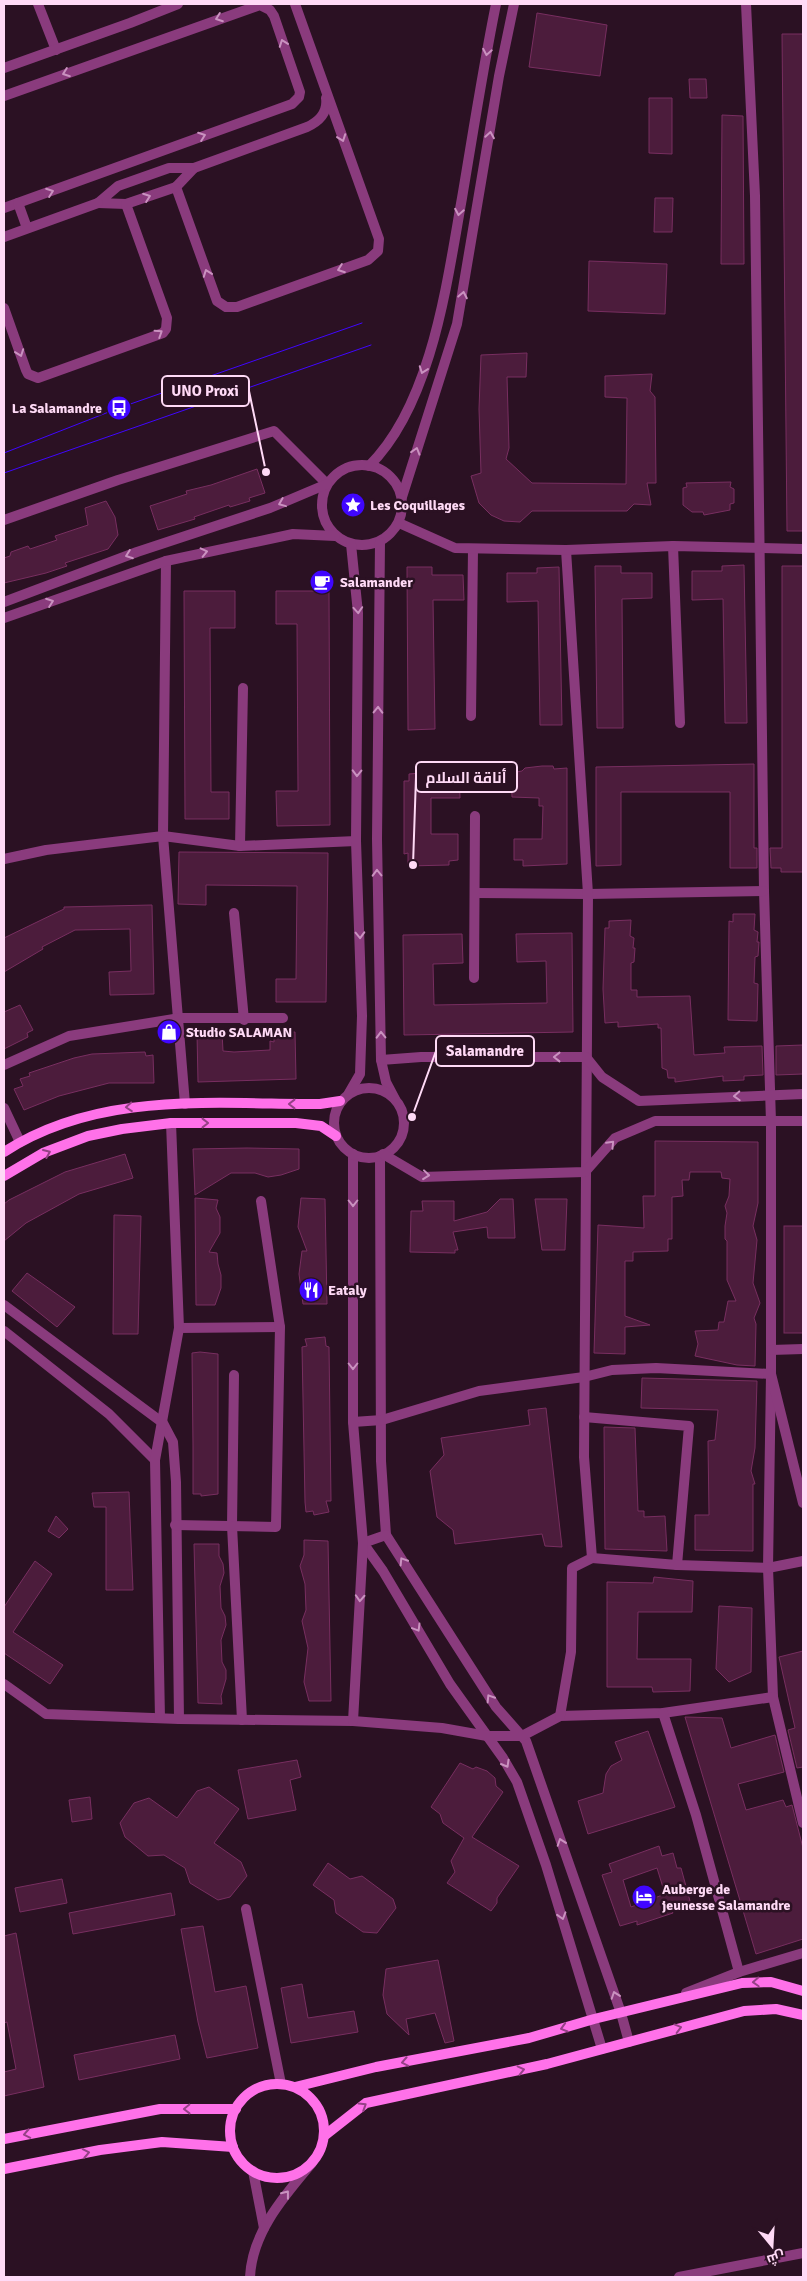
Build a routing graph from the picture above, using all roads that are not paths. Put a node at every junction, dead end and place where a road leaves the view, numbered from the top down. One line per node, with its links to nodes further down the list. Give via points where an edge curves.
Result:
1 (38, 4): 7 (street)
2 (178, 4): 7 (street)
3 (295, 4): 9 (street)
4 (496, 4): 20 (street, one-way to 20, via 438,323 409,407 382,454)
5 (514, 4): 22 (street, one-way to 5, via 457,324)
6 (746, 4): 29 (street, via 756,196)
7 (56, 50): 8 (street)
8 (4, 68)
9 (326, 92): 11 (street, via 325,111 314,124); 12 (street, one-way to 12, via 379,239 374,256 237,307 226,308 217,301)
10 (4, 96): 13 (street, one-way to 10, via 292,104 300,92 274,16 260,5)
11 (194, 168): 12 (street); 14 (street, via 169,168 118,186)
12 (176, 187): 15 (street, one-way to 12)
13 (18, 203): 16 (street); 17 (street)
14 (98, 203): 15 (street); 17 (street)
15 (126, 204): 19 (street, one-way to 15, via 26,370 38,378 163,333 168,318)
16 (4, 208)
17 (27, 228): 18 (street)
18 (4, 237)
19 (4, 308)
20 (369, 466): 21 (street, via 349,467); 22 (street, via 389,475)
21 (328, 484): 23 (street, via 274,430); 25 (street, via 322,497 322,511 326,525); 34 (street, one-way to 34, via 270,508 137,552)
22 (402, 497): 24 (street)
23 (4, 520)
24 (399, 522): 26 (street); 30 (street, via 455,548)
25 (335, 536): 27 (street); 33 (street, one-way to 25, via 293,534)
26 (380, 542): 27 (street, via 361,546); 53 (street, one-way to 26, via 376,839)
27 (351, 544): 41 (street, one-way to 41, via 358,613)
28 (673, 546): 29 (street); 32 (street); 38 (street)
29 (760, 548): 31 (street); 44 (street)
30 (473, 549): 32 (street); 37 (street)
31 (803, 549)
32 (566, 550): 46 (street)
33 (166, 560): 35 (street, one-way to 33); 40 (street)
34 (4, 602)
35 (4, 618)
36 (243, 688): 42 (street)
37 (471, 716)
38 (680, 723)
39 (475, 816): 45 (street)
40 (163, 836): 42 (street); 43 (street, via 46,850); 49 (street)
41 (356, 841): 42 (street); 55 (street, one-way to 55, via 362,1016 360,1074)
42 (240, 846)
43 (4, 859)
44 (764, 890): 46 (street); 56 (street)
45 (475, 893): 46 (street); 48 (street)
46 (588, 894): 52 (street)
47 (234, 913): 51 (street)
48 (474, 978)
49 (180, 1018): 51 (street); 54 (street, via 69,1036); 60 (street)
50 (283, 1018): 51 (street)
51 (244, 1020)
52 (586, 1057): 53 (street, one-way to 53); 56 (street, one-way to 52, via 639,1102 602,1077); 70 (street)
53 (381, 1060): 58 (street, via 386,1082)
54 (4, 1065)
55 (349, 1093): 58 (street, via 373,1088 385,1091); 59 (street)
56 (770, 1094): 57 (street); 63 (street)
57 (803, 1094)
58 (395, 1099): 69 (street, via 404,1120 403,1132 398,1142)
59 (340, 1102): 60 (main road, one-way to 60); 65 (street, via 333,1124)
60 (186, 1104): 66 (main road, one-way to 66, via 122,1108 88,1114)
61 (4, 1108): 66 (street)
62 (803, 1121): 63 (street)
63 (771, 1122): 70 (street, one-way to 63, via 615,1138 655,1121); 78 (street)
64 (171, 1123): 65 (main road, one-way to 65, via 296,1123 322,1126); 71 (main road, one-way to 64, via 43,1153 88,1136); 75 (street)
65 (336, 1136): 68 (street, via 342,1146)
66 (20, 1142): 67 (main road)
67 (4, 1152)
68 (353, 1154): 69 (street, via 366,1158); 84 (street, one-way to 84)
69 (381, 1155): 70 (street, one-way to 70, via 422,1177); 83 (street)
70 (585, 1172): 81 (street)
71 (4, 1176)
72 (261, 1201): 74 (street)
73 (4, 1306): 85 (street)
74 (280, 1327): 75 (street); 89 (street, via 276,1526)
75 (179, 1328): 85 (street)
76 (4, 1331): 86 (street, via 108,1414)
77 (803, 1349): 78 (street)
78 (771, 1350): 79 (street)
79 (771, 1374): 81 (street, via 656,1368 612,1370); 87 (street); 95 (street)
80 (234, 1375): 89 (street)
81 (584, 1377): 82 (street); 83 (street, via 479,1391)
82 (584, 1417): 92 (street); 94 (street, via 689,1426)
83 (382, 1420): 84 (street); 90 (street)
84 (353, 1422): 91 (street)
85 (163, 1423): 86 (street); 88 (street, via 173,1442)
86 (155, 1460): 100 (street)
87 (803, 1503)
88 (175, 1525): 89 (street); 101 (street)
89 (232, 1526): 102 (street)
90 (386, 1534): 91 (street); 105 (street, one-way to 90, via 496,1707)
91 (363, 1543): 103 (street, one-way to 103); 104 (street, one-way to 104, via 450,1684)
92 (592, 1558): 94 (street); 99 (street, via 572,1568 571,1652)
93 (803, 1561): 95 (street)
94 (677, 1565): 95 (street)
95 (768, 1568): 97 (street)
96 (4, 1684): 100 (street, via 46,1714)
97 (772, 1697): 98 (street); 106 (street)
98 (663, 1713): 99 (street); 109 (street, via 696,1815)
99 (560, 1716): 105 (street)
100 (160, 1718): 101 (street)
101 (179, 1720): 102 (street)
102 (242, 1720): 103 (street)
103 (353, 1720): 104 (street, via 442,1728)
104 (487, 1736): 105 (street); 114 (street, one-way to 114, via 517,1782)
105 (522, 1736): 112 (street, one-way to 105)
106 (803, 1823)
107 (246, 1909): 117 (street)
108 (803, 1953): 109 (street)
109 (739, 1972): 111 (street)
110 (803, 1991): 111 (main road, one-way to 111, via 756,1981)
111 (669, 2000): 112 (main road)
112 (621, 2012): 114 (main road); 115 (street)
113 (803, 2014): 115 (main road, one-way to 113, via 744,2011 776,2009)
114 (594, 2019): 116 (street); 118 (main road, one-way to 118, via 529,2038 376,2067)
115 (629, 2042): 116 (main road)
116 (602, 2049): 120 (main road, one-way to 116, via 366,2103)
117 (281, 2084): 118 (main road); 119 (main road, via 255,2089)
118 (295, 2087): 120 (main road, via 318,2106)
119 (236, 2109): 121 (main road, one-way to 121, via 160,2109); 122 (main road, via 231,2121)
120 (324, 2136): 123 (main road)
121 (4, 2139)
122 (233, 2147): 124 (main road, one-way to 122, via 100,2150 162,2142); 125 (main road, via 241,2161)
123 (312, 2163): 125 (main road, via 284,2177 268,2177); 126 (street, one-way to 123, via 283,2198)
124 (4, 2169)
125 (253, 2171): 126 (street)
126 (264, 2228): 128 (street)
127 (803, 2253): 129 (street)
128 (250, 2277)
129 (679, 2277)

